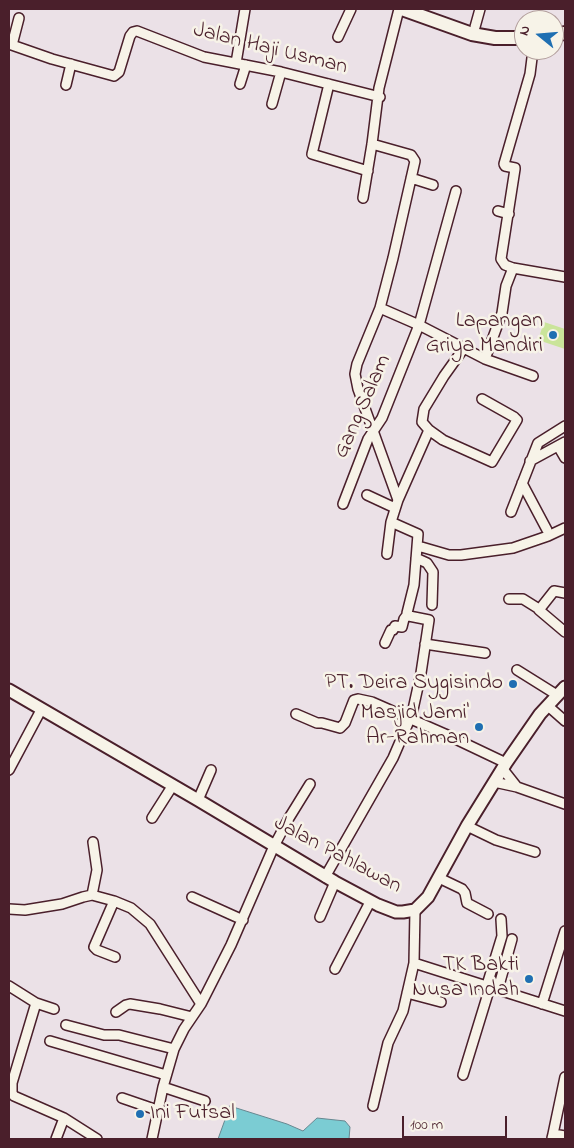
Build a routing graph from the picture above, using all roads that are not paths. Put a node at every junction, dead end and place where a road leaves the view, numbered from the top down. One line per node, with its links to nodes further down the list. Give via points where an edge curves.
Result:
1 (244, 9): 13 (street)
2 (351, 9): 9 (street)
3 (402, 9): 10 (highway, via 472,34); 20 (street)
4 (426, 9): 7 (highway)
5 (480, 9): 7 (street)
6 (20, 18): 11 (street)
7 (475, 27): 8 (highway)
8 (514, 29)
9 (338, 37)
10 (514, 38)
11 (10, 44): 14 (street, Jalan Haji Usman)
12 (532, 60): 29 (street, via 504,164 516,169)
13 (236, 63): 14 (street, Jalan Haji Usman, via 204,56 136,31 130,36 117,76); 15 (street, Jalan Haji Usman)
14 (71, 64): 19 (street)
15 (246, 65): 16 (street, Jalan Haji Usman); 17 (street)
16 (281, 72): 18 (street, Jalan Haji Usman); 21 (street)
17 (240, 84)
18 (329, 84): 20 (street, Jalan Haji Usman); 23 (street, via 312,153)
19 (66, 85)
20 (378, 98): 22 (street)
21 (272, 104)
22 (372, 144): 23 (street); 24 (street, via 413,156)
23 (368, 171): 27 (street)
24 (411, 178): 25 (street); 32 (street)
25 (432, 185)
26 (456, 191): 33 (street, Gang Salam)
27 (363, 198)
28 (498, 211): 29 (street)
29 (509, 214): 30 (street, via 501,259)
30 (513, 268): 31 (street); 35 (street)
31 (565, 277)
32 (380, 308): 33 (street); 40 (street, via 355,374)
33 (420, 325): 34 (street); 40 (street, Gang Salam, via 382,418)
34 (464, 348): 35 (street); 39 (street, via 424,409 422,422)
35 (485, 359): 36 (street)
36 (533, 376)
37 (482, 399): 39 (street, via 516,420 492,462 443,440)
38 (565, 426): 43 (street, via 538,443)
39 (429, 430): 47 (street)
40 (373, 431): 46 (street, Gang Salam); 47 (street)
41 (561, 444): 42 (street); 43 (street)
42 (565, 458)
43 (530, 461): 44 (street)
44 (522, 483): 48 (street); 51 (street)
45 (367, 495): 47 (street)
46 (343, 504)
47 (397, 504): 49 (street)
48 (511, 512)
49 (391, 522): 52 (street, via 417,532); 53 (street)
50 (565, 528): 52 (street, via 513,548 461,555)
51 (547, 530)
52 (418, 546): 54 (street)
53 (387, 554)
54 (416, 558): 57 (street, via 427,563 433,573); 59 (street)
55 (565, 593): 58 (street, via 554,591)
56 (509, 599): 58 (street, via 523,599)
57 (432, 605)
58 (539, 610): 60 (street)
59 (407, 615): 61 (street, via 402,627 395,626); 62 (street, via 429,620)
60 (565, 632)
61 (385, 643)
62 (426, 644): 63 (street); 70 (street)
63 (485, 653)
64 (517, 670): 65 (street)
65 (561, 691): 67 (main road, Jalan Pahlawan)
66 (10, 693): 68 (main road, Jalan Pahlawan)
67 (548, 706): 71 (street); 72 (main road, Jalan Pahlawan)
68 (41, 710): 73 (street); 77 (main road, Jalan Pahlawan)
69 (296, 714): 70 (street, via 318,724 340,728 344,726 356,698)
70 (410, 720): 72 (street); 87 (street, via 394,758)
71 (565, 721)
72 (504, 765): 75 (main road, Jalan Pahlawan); 78 (street)
73 (9, 770)
74 (211, 770): 79 (street)
75 (494, 782): 78 (street); 82 (main road, Jalan Pahlawan)
76 (310, 784): 84 (street)
77 (174, 785): 79 (main road, Jalan Pahlawan); 81 (street)
78 (517, 787): 80 (street)
79 (198, 800): 84 (main road, Jalan Pahlawan)
80 (565, 804)
81 (152, 818)
82 (467, 826): 85 (street, via 496,840); 86 (main road, Jalan Pahlawan)
83 (93, 842): 88 (street, via 98,870)
84 (274, 846): 87 (main road, Jalan Pahlawan); 97 (street)
85 (535, 852)
86 (439, 878): 93 (main road, Jalan Pahlawan); 94 (street, via 462,889 467,903)
87 (330, 880): 91 (main road, Jalan Pahlawan); 95 (street)
88 (92, 896): 90 (street); 92 (street, via 25,910)
89 (192, 897): 97 (street)
90 (114, 901): 100 (street, via 94,948); 108 (street, via 132,908 150,924)
91 (370, 902): 93 (main road, Jalan Pahlawan, via 396,912); 102 (street)
92 (9, 909)
93 (415, 910): 101 (street)
94 (488, 914)
95 (320, 917)
96 (501, 919): 104 (street, via 502,936)
97 (243, 920): 108 (street)
98 (565, 931): 109 (street)
99 (512, 939): 104 (street)
100 (115, 957)
101 (414, 963): 104 (street); 105 (street)
102 (335, 968)
103 (9, 986): 107 (street)
104 (492, 987): 109 (street); 118 (street)
105 (407, 993): 106 (street); 123 (street, via 403,1011 388,1043)
106 (441, 1002)
107 (36, 1003): 110 (street); 125 (street, via 11,1091 14,1096)
108 (201, 1004): 113 (street)
109 (542, 1004): 111 (street)
110 (54, 1009)
111 (565, 1011)
112 (116, 1012): 113 (street, via 130,1004)
113 (192, 1017): 116 (street)
114 (66, 1026): 116 (street, via 104,1035 119,1034)
115 (50, 1041): 117 (street)
116 (174, 1049): 117 (street)
117 (166, 1074): 120 (street)
118 (463, 1075)
119 (565, 1077): 127 (street)
120 (163, 1087): 122 (street); 124 (street)
121 (122, 1098): 124 (street)
122 (205, 1101)
123 (373, 1106)
124 (157, 1110): 130 (street)
125 (64, 1118): 128 (street); 129 (street)
126 (565, 1136): 127 (street)
127 (552, 1137)
128 (56, 1139)
129 (97, 1139)
130 (152, 1139)

